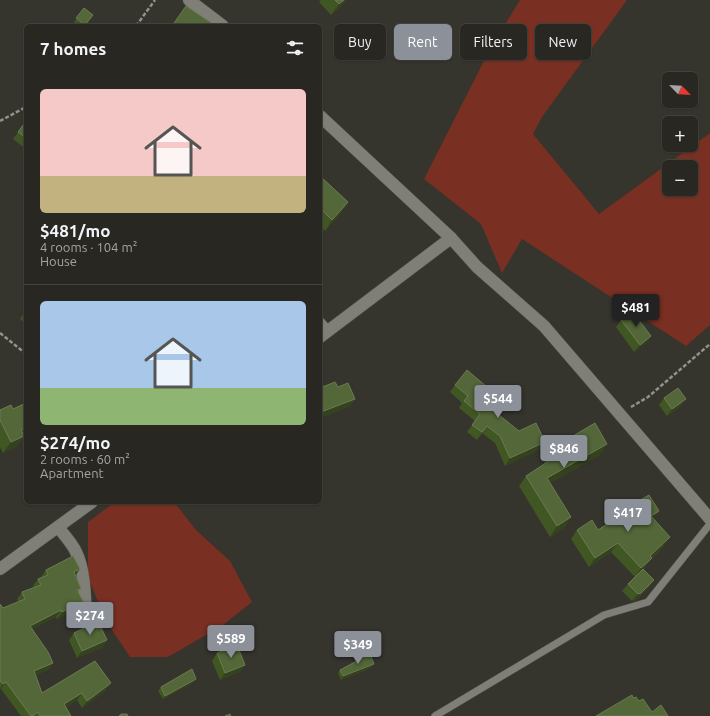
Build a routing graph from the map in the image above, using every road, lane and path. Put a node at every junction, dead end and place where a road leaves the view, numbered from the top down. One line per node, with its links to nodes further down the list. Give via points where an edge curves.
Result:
1 (156, 0): 3 (path)
2 (189, 0): 4 (street)
3 (138, 24)
4 (220, 24)
5 (24, 108): 7 (path)
6 (322, 118): 8 (street)
7 (0, 121)
8 (451, 238): 10 (street); 13 (street, via 477,267 544,326)
9 (0, 333): 12 (path)
10 (325, 333)
11 (710, 344): 13 (path, via 648,397)
12 (24, 352)
13 (620, 414): 15 (street)
14 (89, 504): 17 (street)
15 (710, 519)
16 (710, 524): 20 (lane, via 648,602 604,615)
17 (58, 527): 18 (street); 19 (street, via 77,553 84,585)
18 (0, 569)
19 (86, 617)
20 (435, 716)

